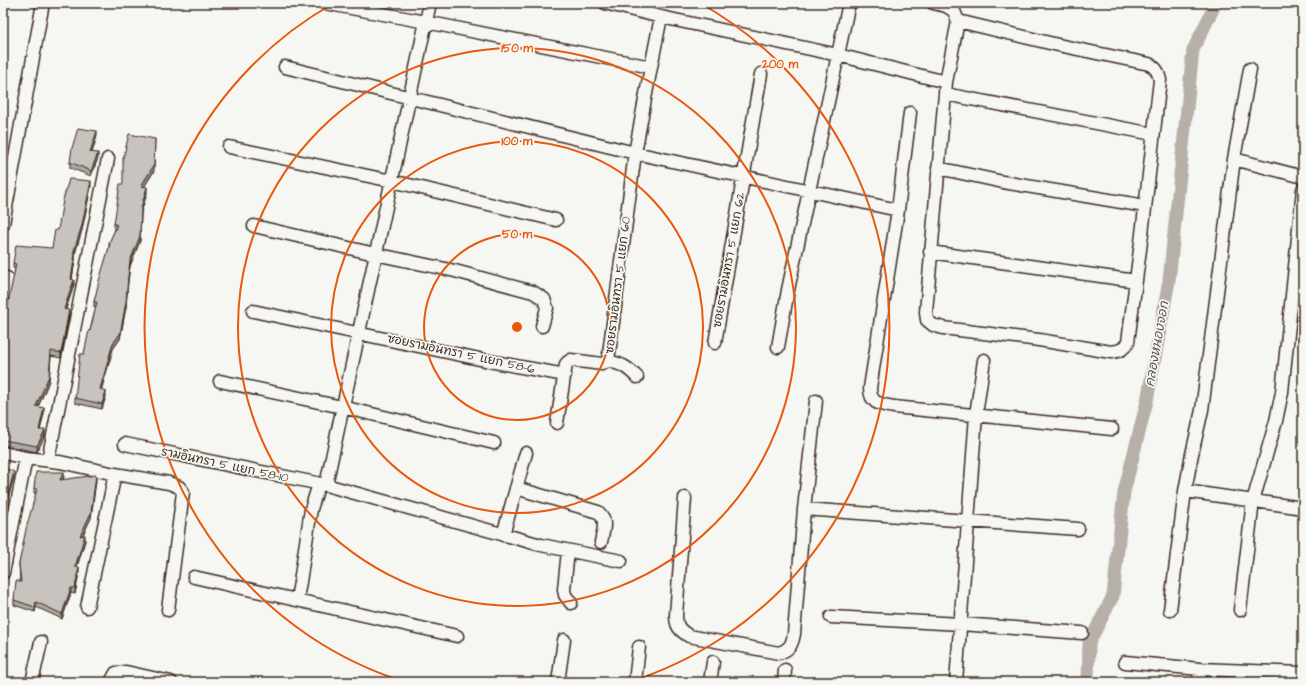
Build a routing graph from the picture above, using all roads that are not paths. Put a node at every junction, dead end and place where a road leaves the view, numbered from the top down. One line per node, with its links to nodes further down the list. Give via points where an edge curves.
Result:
1 (43, 3): 34 (street)
2 (324, 3): 10 (street)
3 (430, 3): 10 (street)
4 (605, 3): 7 (street)
5 (849, 3): 11 (street)
6 (933, 3): 9 (street, via 954,11)
7 (639, 7): 8 (street)
8 (661, 17): 11 (street); 13 (street, ซอยรามอินทรา 5 แยก 60)
9 (958, 21): 16 (street); 20 (street, via 1155,66 1160,80)
10 (426, 22): 13 (street); 18 (street)
11 (838, 55): 16 (street); 30 (street)
12 (285, 67): 18 (street)
13 (651, 67): 22 (street, ซอยรามอินทรา 5 แยก 60)
14 (1250, 68): 24 (street)
15 (761, 74): 26 (street, ซอยรามอินทรา 5 แยก 62)
16 (946, 82): 17 (street)
17 (944, 94): 20 (street); 25 (street)
18 (411, 98): 22 (street); 28 (street)
19 (910, 113): 32 (street)
20 (1153, 134): 31 (street)
21 (229, 147): 28 (street)
22 (635, 153): 26 (street); 47 (street, ซอยรามอินทรา 5 แยก 60)
23 (108, 159): 61 (street)
24 (1234, 159): 27 (street); 65 (street, via 1202,410)
25 (938, 168): 31 (street, via 1003,182); 36 (street)
26 (743, 177): 30 (street); 44 (street, ซอยรามอินทรา 5 แยก 62)
27 (1303, 177)
28 (392, 180): 33 (street); 37 (street)
29 (1303, 189): 67 (street, via 1282,392)
30 (810, 191): 32 (street); 45 (street, via 785,302)
31 (1145, 206): 39 (street)
32 (898, 210): 53 (street, via 870,396 880,404 894,407)
33 (556, 220)
34 (3, 224)
35 (254, 226): 37 (street)
36 (930, 252): 39 (street); 39 (street, via 926,312 927,320 932,325 1111,352 1118,352 1128,342)
37 (375, 254): 42 (street, via 455,271 533,292 544,299 546,308); 43 (street)
38 (7, 278): 40 (street)
39 (1136, 281)
40 (3, 296)
41 (253, 311): 43 (street, ซอยรามอินทรา 5 แยก 58-6)
42 (542, 326)
43 (358, 332): 48 (street, ซอยรามอินทรา 5 แยก 58-6); 52 (street)
44 (715, 343)
45 (778, 347)
46 (984, 360): 53 (street)
47 (608, 361): 48 (street, ซอยรามอินทรา 5 แยก 60, via 602,364 571,360 566,364); 49 (street, via 622,364)
48 (565, 375): 54 (street, ซอยรามอินทรา 5 แยก 60)
49 (637, 377)
50 (220, 380): 52 (street)
51 (816, 401): 69 (street)
52 (342, 407): 56 (street); 63 (street)
53 (976, 415): 55 (street); 70 (street)
54 (557, 423)
55 (1112, 429)
56 (494, 443)
57 (125, 444): 63 (street, รามอินทรา 5 แยก 58-10)
58 (3, 453): 60 (street)
59 (526, 453): 64 (street)
60 (26, 458): 61 (street); 76 (street)
61 (48, 460): 62 (street)
62 (115, 474): 80 (street); 81 (street, via 170,483 183,492)
63 (322, 485): 72 (street, รามอินทรา 5 แยก 58-10); 78 (street, via 311,509)
64 (516, 488): 72 (street); 73 (street, via 598,512 605,522)
65 (1185, 491): 67 (street); 82 (street)
66 (685, 498): 69 (street, via 676,625 689,636 779,653 790,646 794,634)
67 (1254, 501): 68 (street); 83 (street)
68 (1303, 508)
69 (804, 509): 70 (street)
70 (969, 521): 71 (street); 85 (street)
71 (1078, 529)
72 (503, 535): 74 (street, รามอินทรา 5 แยก 58-10)
73 (601, 542)
74 (568, 550): 75 (street, รามอินทรา 5 แยก 58-10); 79 (street, via 564,589)
75 (621, 561)
76 (3, 573)
77 (194, 577): 78 (street)
78 (297, 599): 87 (street)
79 (571, 603)
80 (87, 608)
81 (168, 610)
82 (1170, 610)
83 (1240, 610)
84 (831, 617): 85 (street)
85 (961, 624): 86 (street); 104 (street)
86 (1082, 633)
87 (457, 636)
88 (564, 640): 100 (street)
89 (41, 642): 97 (street)
90 (639, 648): 101 (street)
91 (713, 662): 102 (street)
92 (1125, 662): 93 (street)
93 (1200, 669): 96 (street); 105 (street)
94 (785, 670): 103 (street)
95 (1303, 673): 96 (street)
96 (1280, 677)
97 (32, 682)
98 (111, 682): 99 (street, via 116,673 126,672)
99 (171, 682)
100 (558, 682)
101 (635, 682)
102 (710, 682)
103 (784, 682)
104 (956, 682)
105 (1199, 682)

